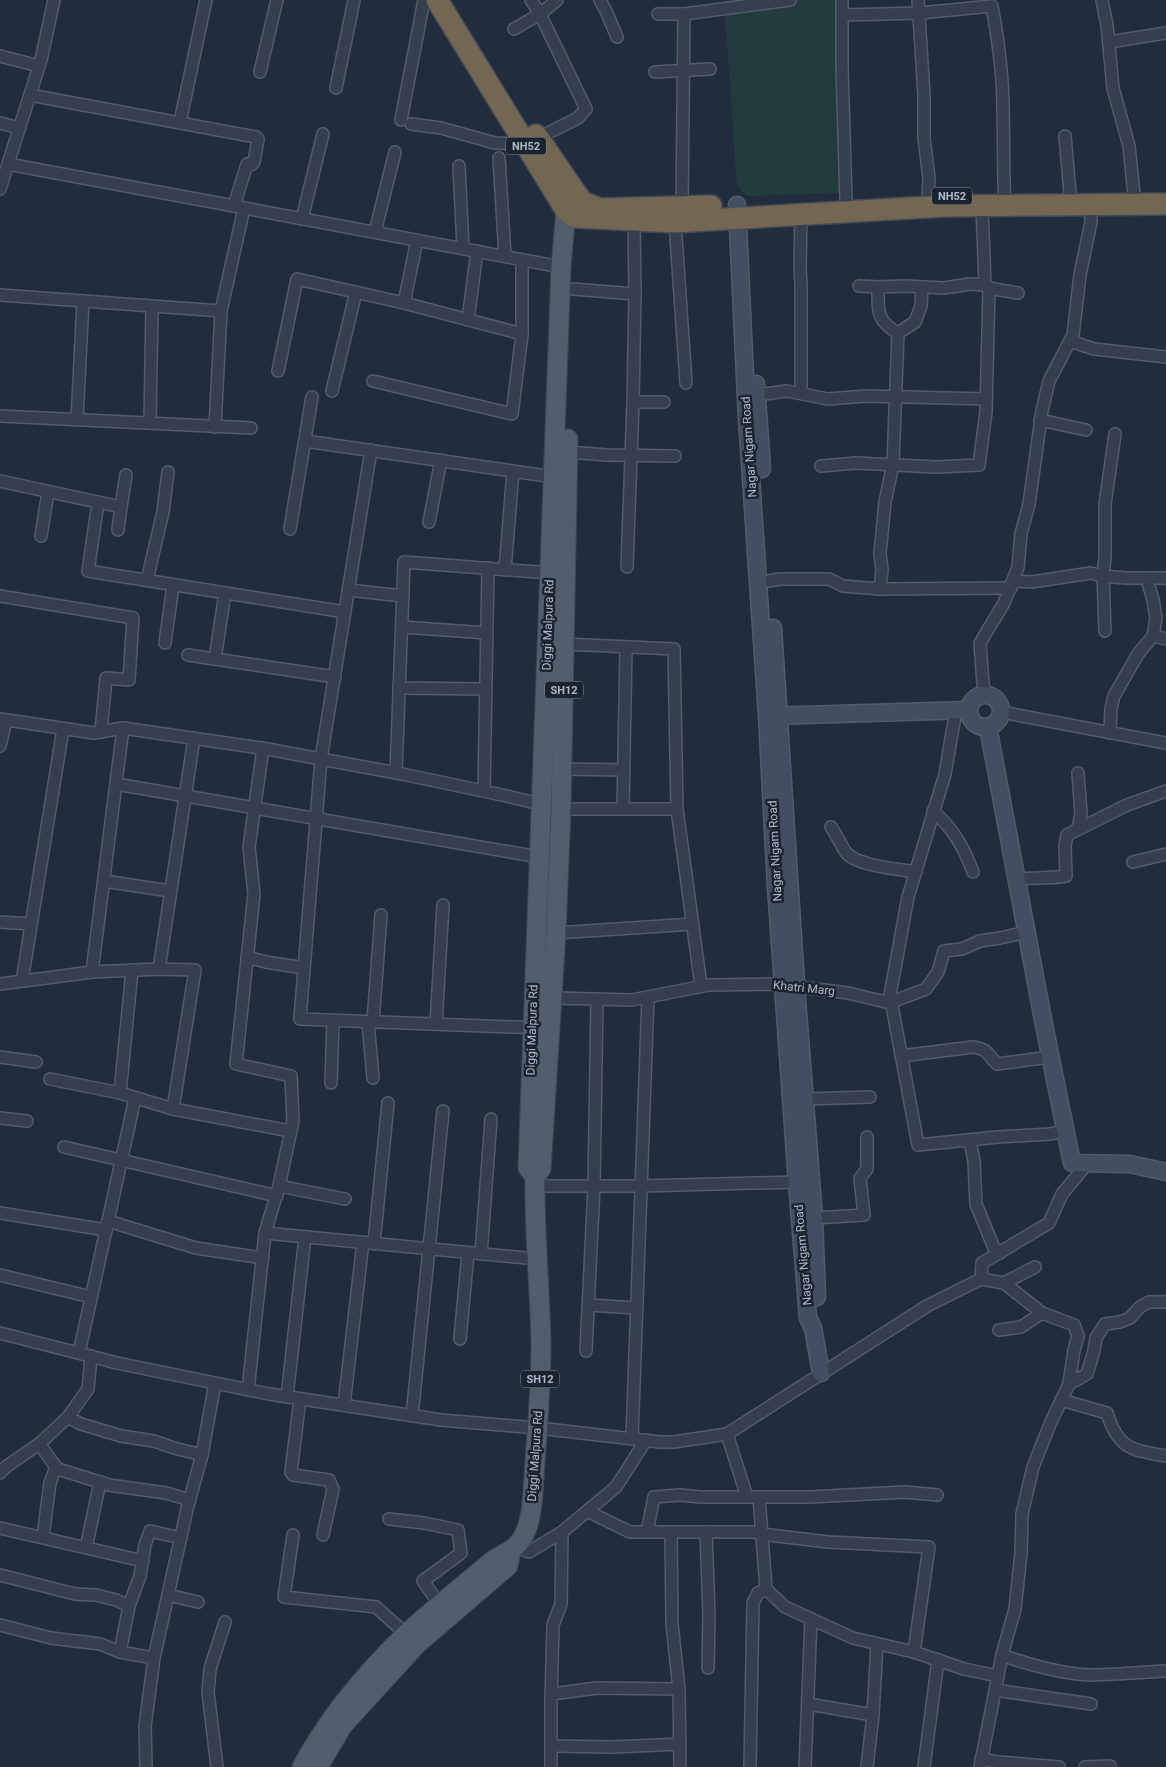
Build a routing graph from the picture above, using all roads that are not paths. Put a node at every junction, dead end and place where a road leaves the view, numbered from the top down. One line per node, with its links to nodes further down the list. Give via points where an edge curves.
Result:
1 (54, 0): 26 (street)
2 (206, 0): 33 (street)
3 (277, 0): 29 (street)
4 (354, 0): 31 (street)
5 (424, 0): 38 (street, via 406,122 495,143)
6 (437, 0): 38 (highway, NH52)
7 (450, 0): 38 (highway, NH52)
8 (531, 0): 17 (street)
9 (557, 0): 17 (street)
10 (600, 0): 23 (street)
11 (790, 0): 19 (street)
12 (842, 0): 20 (street)
13 (918, 0): 16 (street)
14 (1102, 0): 24 (street)
15 (988, 3): 16 (street); 48 (street, via 992,6 997,33 1004,108)
16 (920, 13): 20 (street); 45 (street)
17 (540, 14): 21 (street); 38 (street, via 586,109 578,118)
18 (658, 14): 19 (street)
19 (684, 14): 28 (street)
20 (843, 15): 47 (street)
21 (514, 29)
22 (1166, 33): 24 (street)
23 (617, 37)
24 (1109, 42): 46 (street, via 1113,88 1129,146)
25 (0, 56): 26 (street)
26 (39, 66): 32 (street)
27 (710, 69): 28 (street)
28 (683, 71): 30 (street); 55 (street)
29 (260, 72)
30 (655, 72)
31 (336, 88)
32 (30, 95): 33 (street); 35 (street)
33 (180, 122): 52 (street, via 258,139 254,162 251,165 242,163)
34 (0, 123): 35 (street)
35 (19, 128): 41 (street)
36 (323, 134): 57 (street)
37 (1065, 136): 49 (street)
38 (531, 141): 53 (highway, NH52)
39 (395, 152): 59 (street)
40 (499, 158): 63 (street)
41 (8, 164): 43 (street); 52 (street)
42 (459, 166): 61 (street)
43 (0, 189)
44 (1166, 194): 46 (highway, NH52)
45 (928, 197): 47 (highway, NH52); 48 (highway, NH52)
46 (1134, 199): 49 (highway, NH52); 50 (highway, NH52)
47 (846, 200): 54 (highway, NH52)
48 (1004, 200): 49 (highway, NH52); 51 (highway, NH52)
49 (1080, 200): 82 (street, via 1091,222)
50 (1166, 204)
51 (982, 206): 56 (highway, NH52); 69 (street)
52 (239, 207): 57 (street); 78 (street)
53 (575, 207): 55 (highway, NH52); 58 (highway, NH52); 65 (main road, Diggi Malpura Rd); 70 (main road, Diggi Malpura Rd / SH12)
54 (742, 212): 55 (highway, NH52); 56 (highway, NH52); 89 (street, Nagar Nigam Road); 156 (street, Nagar Nigam Road, via 747,419)
55 (679, 214): 58 (highway, NH52); 86 (street)
56 (801, 215): 88 (street)
57 (302, 219): 59 (street)
58 (634, 221): 72 (street)
59 (375, 232): 60 (street)
60 (417, 240): 61 (street); 76 (street)
61 (463, 248): 62 (street)
62 (477, 251): 63 (street); 79 (street)
63 (504, 256): 64 (street)
64 (522, 260): 65 (street); 81 (street)
65 (561, 267): 114 (main road, Diggi Malpura Rd)
66 (859, 286): 67 (street)
67 (878, 287): 68 (street); 80 (street, via 878,310 886,326)
68 (922, 287): 69 (street, via 970,284); 80 (street, via 921,306 915,322)
69 (987, 287): 73 (street); 92 (street)
70 (572, 289): 72 (street); 105 (main road, Diggi Malpura Rd / SH12)
71 (356, 292): 76 (street); 84 (street, via 297,279); 87 (street)
72 (634, 294): 93 (street)
73 (1018, 294)
74 (0, 295): 75 (street)
75 (83, 301): 77 (street); 96 (street)
76 (404, 303): 79 (street)
77 (152, 307): 78 (street); 98 (street)
78 (221, 311): 99 (street)
79 (468, 320): 81 (street)
80 (898, 333): 91 (street)
81 (522, 334): 85 (street, via 512,414)
82 (1070, 341): 83 (street, via 1094,349); 97 (street, via 1049,380)
83 (1166, 357)
84 (278, 371)
85 (373, 381)
86 (686, 383)
87 (332, 392)
88 (801, 393): 89 (street); 91 (street, via 828,399)
89 (757, 394): 131 (street, Nagar Nigam Road)
90 (312, 396): 103 (street)
91 (895, 396): 92 (street); 109 (street)
92 (986, 399): 109 (street, via 979,465)
93 (633, 402): 94 (street); 106 (street)
94 (664, 402)
95 (0, 416): 96 (street)
96 (77, 420): 98 (street)
97 (1040, 420): 101 (street); 133 (street, via 1029,504)
98 (150, 423): 99 (street)
99 (215, 427): 100 (street)
100 (251, 428)
101 (1086, 430)
102 (1115, 434): 127 (street, via 1105,504)
103 (305, 441): 104 (street); 120 (street)
104 (371, 450): 108 (street); 135 (street)
105 (568, 452): 106 (street); 146 (main road, Diggi Malpura Rd / SH12)
106 (630, 454): 107 (street); 123 (street)
107 (675, 456)
108 (441, 460): 111 (street); 119 (street)
109 (892, 464): 110 (street); 134 (street, via 880,554)
110 (821, 466)
111 (513, 471): 114 (street); 125 (street)
112 (168, 472): 130 (street, via 163,512)
113 (126, 475): 118 (street)
114 (554, 477): 126 (main road, Diggi Malpura Rd)
115 (0, 481): 116 (street)
116 (48, 492): 117 (street); 122 (street)
117 (98, 503): 118 (street); 130 (street, via 88,571)
118 (120, 507): 121 (street)
119 (429, 522)
120 (290, 529)
121 (118, 530)
122 (41, 536)
123 (626, 567)
124 (488, 568): 125 (street); 138 (street, via 404,562); 142 (street)
125 (505, 570): 126 (street)
126 (550, 573): 176 (main road, Diggi Malpura Rd)
127 (1102, 576): 129 (street); 133 (street, via 1091,574); 141 (street)
128 (1166, 578): 129 (street)
129 (1147, 579): 143 (street, via 1156,618)
130 (147, 580): 132 (street)
131 (769, 580): 134 (street, via 829,579 843,586); 156 (street, Nagar Nigam Road)
132 (173, 585): 136 (street); 145 (street)
133 (1012, 585): 134 (street); 153 (street, via 980,643)
134 (880, 589)
135 (348, 590): 138 (street); 139 (street)
136 (225, 593): 139 (street); 149 (street)
137 (0, 596): 161 (street, via 133,618 129,680 106,678)
138 (403, 596): 140 (street)
139 (345, 612): 150 (street)
140 (402, 628): 142 (street); 151 (street)
141 (1104, 631)
142 (487, 633): 152 (street)
143 (1153, 636): 144 (street); 162 (street, via 1138,654 1114,696)
144 (1166, 639)
145 (165, 643)
146 (564, 644): 147 (street); 168 (main road, Diggi Malpura Rd / SH12)
147 (626, 647): 169 (street); 180 (street, via 674,649)
148 (188, 656): 149 (street)
149 (215, 660): 150 (street)
150 (334, 677): 167 (street)
151 (399, 688): 152 (street); 170 (street)
152 (486, 689): 174 (street)
153 (986, 695): 154 (street, via 974,699); 155 (street, via 997,700)
154 (962, 710): 156 (street); 158 (street, via 977,726); 181 (street)
155 (1001, 712): 158 (street, via 996,724); 162 (street)
156 (773, 716): 208 (street, Nagar Nigam Road)
157 (3, 719): 160 (street); 165 (street)
158 (988, 727): 190 (street)
159 (124, 728): 161 (street); 163 (street); 172 (street)
160 (62, 729): 161 (street, via 94,734); 196 (street)
161 (102, 732)
162 (1110, 733): 164 (street)
163 (194, 738): 166 (street); 175 (street)
164 (1166, 743)
165 (0, 746)
166 (263, 748): 167 (street); 177 (street)
167 (321, 759): 170 (street); 182 (street)
168 (562, 769): 169 (street); 178 (main road, Diggi Malpura Rd / SH12)
169 (624, 770): 179 (street)
170 (396, 773): 174 (street)
171 (1078, 774): 184 (street, via 1081,814)
172 (116, 784): 175 (street); 191 (street)
173 (1166, 791): 184 (street)
174 (484, 792): 176 (street)
175 (185, 796): 177 (street); 192 (street)
176 (541, 805): 178 (street); 186 (main road, Diggi Malpura Rd)
177 (253, 808): 182 (street); 200 (street, via 249,847 254,894)
178 (561, 809): 179 (street); 199 (main road, Diggi Malpura Rd / SH12)
179 (622, 809): 180 (street)
180 (677, 809): 197 (street)
181 (933, 811): 188 (street); 189 (street, via 962,844)
182 (316, 819): 186 (street); 201 (street)
183 (831, 827): 188 (street, via 852,858)
184 (1078, 828): 190 (street, via 1066,835 1066,876)
185 (1166, 854): 187 (street)
186 (539, 857): 216 (main road, Diggi Malpura Rd)
187 (1133, 862)
188 (916, 872): 212 (street, via 908,897 890,995)
189 (973, 872)
190 (1017, 879): 198 (street)
191 (104, 881): 192 (street); 204 (street)
192 (170, 891): 202 (street)
193 (442, 905): 215 (street)
194 (381, 915): 214 (street)
195 (0, 922): 196 (street)
196 (31, 924): 205 (street)
197 (692, 924): 199 (street); 207 (street)
198 (1027, 932): 212 (street, via 944,951 938,972 926,989); 219 (street)
199 (556, 934): 210 (main road, Diggi Malpura Rd / SH12)
200 (247, 957): 201 (street); 234 (street, via 236,1064 291,1076 293,1120)
201 (304, 968): 213 (street, via 300,1019)
202 (159, 969): 203 (street); 229 (street, via 196,970)
203 (132, 970): 204 (street); 224 (street)
204 (92, 972): 205 (street)
205 (22, 981): 206 (street)
206 (0, 984)
207 (701, 986): 208 (street, Khatri Marg, via 775,984); 209 (street, Khatri Marg)
208 (790, 987): 212 (street, Khatri Marg, via 848,993); 227 (street, Nagar Nigam Road); 243 (street, Nagar Nigam Road)
209 (648, 997): 211 (street, Khatri Marg); 245 (street)
210 (553, 998): 211 (street, Khatri Marg); 216 (main road, Diggi Malpura Rd / SH12)
211 (597, 1000): 244 (street)
212 (892, 1002): 217 (street)
213 (333, 1020): 214 (street); 223 (street)
214 (371, 1022): 215 (street); 221 (street)
215 (436, 1024): 216 (street)
216 (542, 1028): 242 (main road, Diggi Malpura Rd / SH12, via 541,1169)
217 (901, 1056): 219 (street, via 973,1047 988,1052 997,1064); 237 (street, via 918,1145)
218 (0, 1057): 220 (street)
219 (1050, 1057): 235 (street)
220 (36, 1062)
221 (373, 1078)
222 (50, 1079): 224 (street)
223 (331, 1083)
224 (120, 1093): 226 (street)
225 (870, 1097): 227 (street)
226 (135, 1098): 229 (street); 239 (street)
227 (805, 1099): 249 (street, Nagar Nigam Road)
228 (388, 1103): 253 (street)
229 (173, 1109): 234 (street)
230 (443, 1111): 254 (street)
231 (0, 1118): 233 (street)
232 (491, 1119): 257 (street)
233 (26, 1121)
234 (290, 1131): 246 (street)
235 (1066, 1131): 237 (street); 240 (street, via 1072,1163)
236 (867, 1137): 249 (street, via 867,1169 860,1178 864,1215)
237 (970, 1141): 256 (street, via 976,1204 994,1248)
238 (64, 1147): 239 (street)
239 (121, 1160): 246 (street); 250 (street)
240 (1086, 1164): 241 (street, via 1130,1164); 256 (street, via 1062,1194 1049,1223)
241 (1166, 1172)
242 (535, 1181): 244 (street); 259 (main road, Diggi Malpura Rd / SH12)
243 (797, 1182): 245 (street); 269 (street, Nagar Nigam Road, via 808,1318)
244 (594, 1186): 245 (street); 266 (street)
245 (641, 1186): 267 (street)
246 (278, 1191): 247 (street); 251 (street)
247 (345, 1199)
248 (0, 1213): 250 (street)
249 (814, 1218): 269 (street, Nagar Nigam Road, via 817,1320)
250 (107, 1226): 258 (street, via 196,1248); 264 (street)
251 (266, 1233): 252 (street); 258 (street)
252 (305, 1237): 253 (street); 280 (street)
253 (368, 1243): 254 (street); 283 (street)
254 (429, 1248): 255 (street); 284 (street)
255 (468, 1252): 257 (street); 272 (street)
256 (1000, 1253): 262 (street, via 982,1263)
257 (481, 1254): 259 (street)
258 (263, 1258): 279 (street)
259 (537, 1259): 286 (main road, Diggi Malpura Rd / SH12, via 541,1344)
260 (1035, 1267): 263 (street)
261 (0, 1275): 264 (street)
262 (981, 1278): 263 (street); 276 (street, via 926,1306)
263 (1004, 1283): 268 (street)
264 (91, 1297): 274 (street)
265 (1166, 1302): 278 (street, via 1149,1302 1130,1318 1105,1324 1096,1338 1087,1374)
266 (588, 1305): 267 (street); 273 (street)
267 (636, 1308): 288 (street)
268 (1042, 1313): 270 (street, via 1021,1327); 278 (street, via 1074,1325 1078,1336)
269 (813, 1328): 276 (street)
270 (999, 1330)
271 (0, 1333): 274 (street)
272 (460, 1339)
273 (586, 1351)
274 (79, 1353): 275 (street)
275 (91, 1356): 277 (street); 285 (street, via 88,1389)
276 (821, 1373): 287 (street)
277 (215, 1383): 279 (street); 291 (street)
278 (1069, 1384): 282 (street)
279 (248, 1390): 280 (street)
280 (287, 1397): 281 (street)
281 (300, 1399): 283 (street); 309 (street, via 291,1472 293,1475 329,1480 332,1484)
282 (1062, 1400): 292 (street, via 1107,1413 1118,1438 1140,1452); 328 (street, via 1034,1467 1022,1514 1015,1609)
283 (344, 1405): 284 (street)
284 (412, 1416): 286 (street)
285 (68, 1417): 290 (street); 291 (street, via 121,1436 154,1441)
286 (538, 1428): 288 (street); 313 (main road, Diggi Malpura Rd / SH12, via 530,1519)
287 (727, 1434): 289 (street, via 674,1442); 297 (street)
288 (632, 1438): 289 (street)
289 (646, 1440): 300 (street, via 616,1487)
290 (40, 1444): 293 (street); 294 (street)
291 (202, 1455): 299 (street)
292 (1166, 1456)
293 (56, 1467): 295 (street); 310 (street, via 50,1483)
294 (0, 1473)
295 (100, 1482): 299 (street); 312 (street)
296 (937, 1495): 298 (street, via 905,1492)
297 (747, 1497): 298 (street); 304 (street, via 654,1497)
298 (759, 1497): 307 (street)
299 (190, 1500): 311 (street)
300 (587, 1511): 303 (street); 304 (street, via 630,1532)
301 (388, 1519): 319 (street, via 458,1530 461,1554 423,1581)
302 (0, 1528): 310 (street)
303 (562, 1532): 313 (street, via 529,1552); 336 (street, via 561,1604 553,1624)
304 (647, 1532): 305 (street)
305 (671, 1532): 306 (street); 334 (street, via 672,1624)
306 (706, 1532): 307 (street); 331 (street)
307 (761, 1534): 316 (street); 327 (street, via 929,1548)
308 (293, 1535): 324 (street, via 284,1597 376,1607)
309 (323, 1535)
310 (43, 1537): 312 (street)
311 (181, 1538): 314 (street, via 150,1531); 317 (street)
312 (86, 1548): 314 (street)
313 (512, 1555): 319 (main road, via 500,1555); 347 (main road, Diggi Malpura Rd / SH12, via 417,1644 343,1725)
314 (143, 1560): 320 (street)
315 (0, 1575): 320 (street, via 75,1594 96,1595)
316 (766, 1589): 321 (street, via 785,1607); 350 (street, via 758,1593 753,1604)
317 (168, 1595): 318 (street); 329 (street)
318 (198, 1602)
319 (440, 1605): 324 (main road)
320 (129, 1606): 326 (street)
321 (811, 1619): 325 (street, via 852,1638); 337 (street)
322 (225, 1622): 345 (street, via 210,1669 208,1692)
323 (0, 1625): 326 (street, via 51,1638 100,1644)
324 (406, 1634): 346 (main road, via 332,1718)
325 (877, 1644): 327 (street); 339 (street)
326 (120, 1652): 329 (street)
327 (914, 1652): 330 (street)
328 (1002, 1655): 332 (street, via 1088,1675); 333 (street)
329 (154, 1658): 344 (street, via 145,1726)
330 (938, 1660): 333 (street); 353 (street)
331 (708, 1668)
332 (1166, 1671)
333 (998, 1676): 335 (street)
334 (679, 1688): 336 (street, via 596,1688); 340 (street)
335 (995, 1690): 338 (street); 342 (street)
336 (551, 1694): 341 (street)
337 (808, 1704): 339 (street); 351 (street)
338 (1091, 1704)
339 (873, 1715): 352 (street)
340 (680, 1744): 341 (street); 349 (street)
341 (551, 1746): 348 (street)
342 (980, 1763): 354 (street)
343 (1110, 1766): 355 (street)
344 (146, 1767)
345 (217, 1767)
346 (302, 1767)
347 (318, 1767)
348 (551, 1767)
349 (680, 1767)
350 (750, 1767)
351 (805, 1767)
352 (867, 1767)
353 (924, 1767)
354 (1059, 1767)
355 (1084, 1767)

